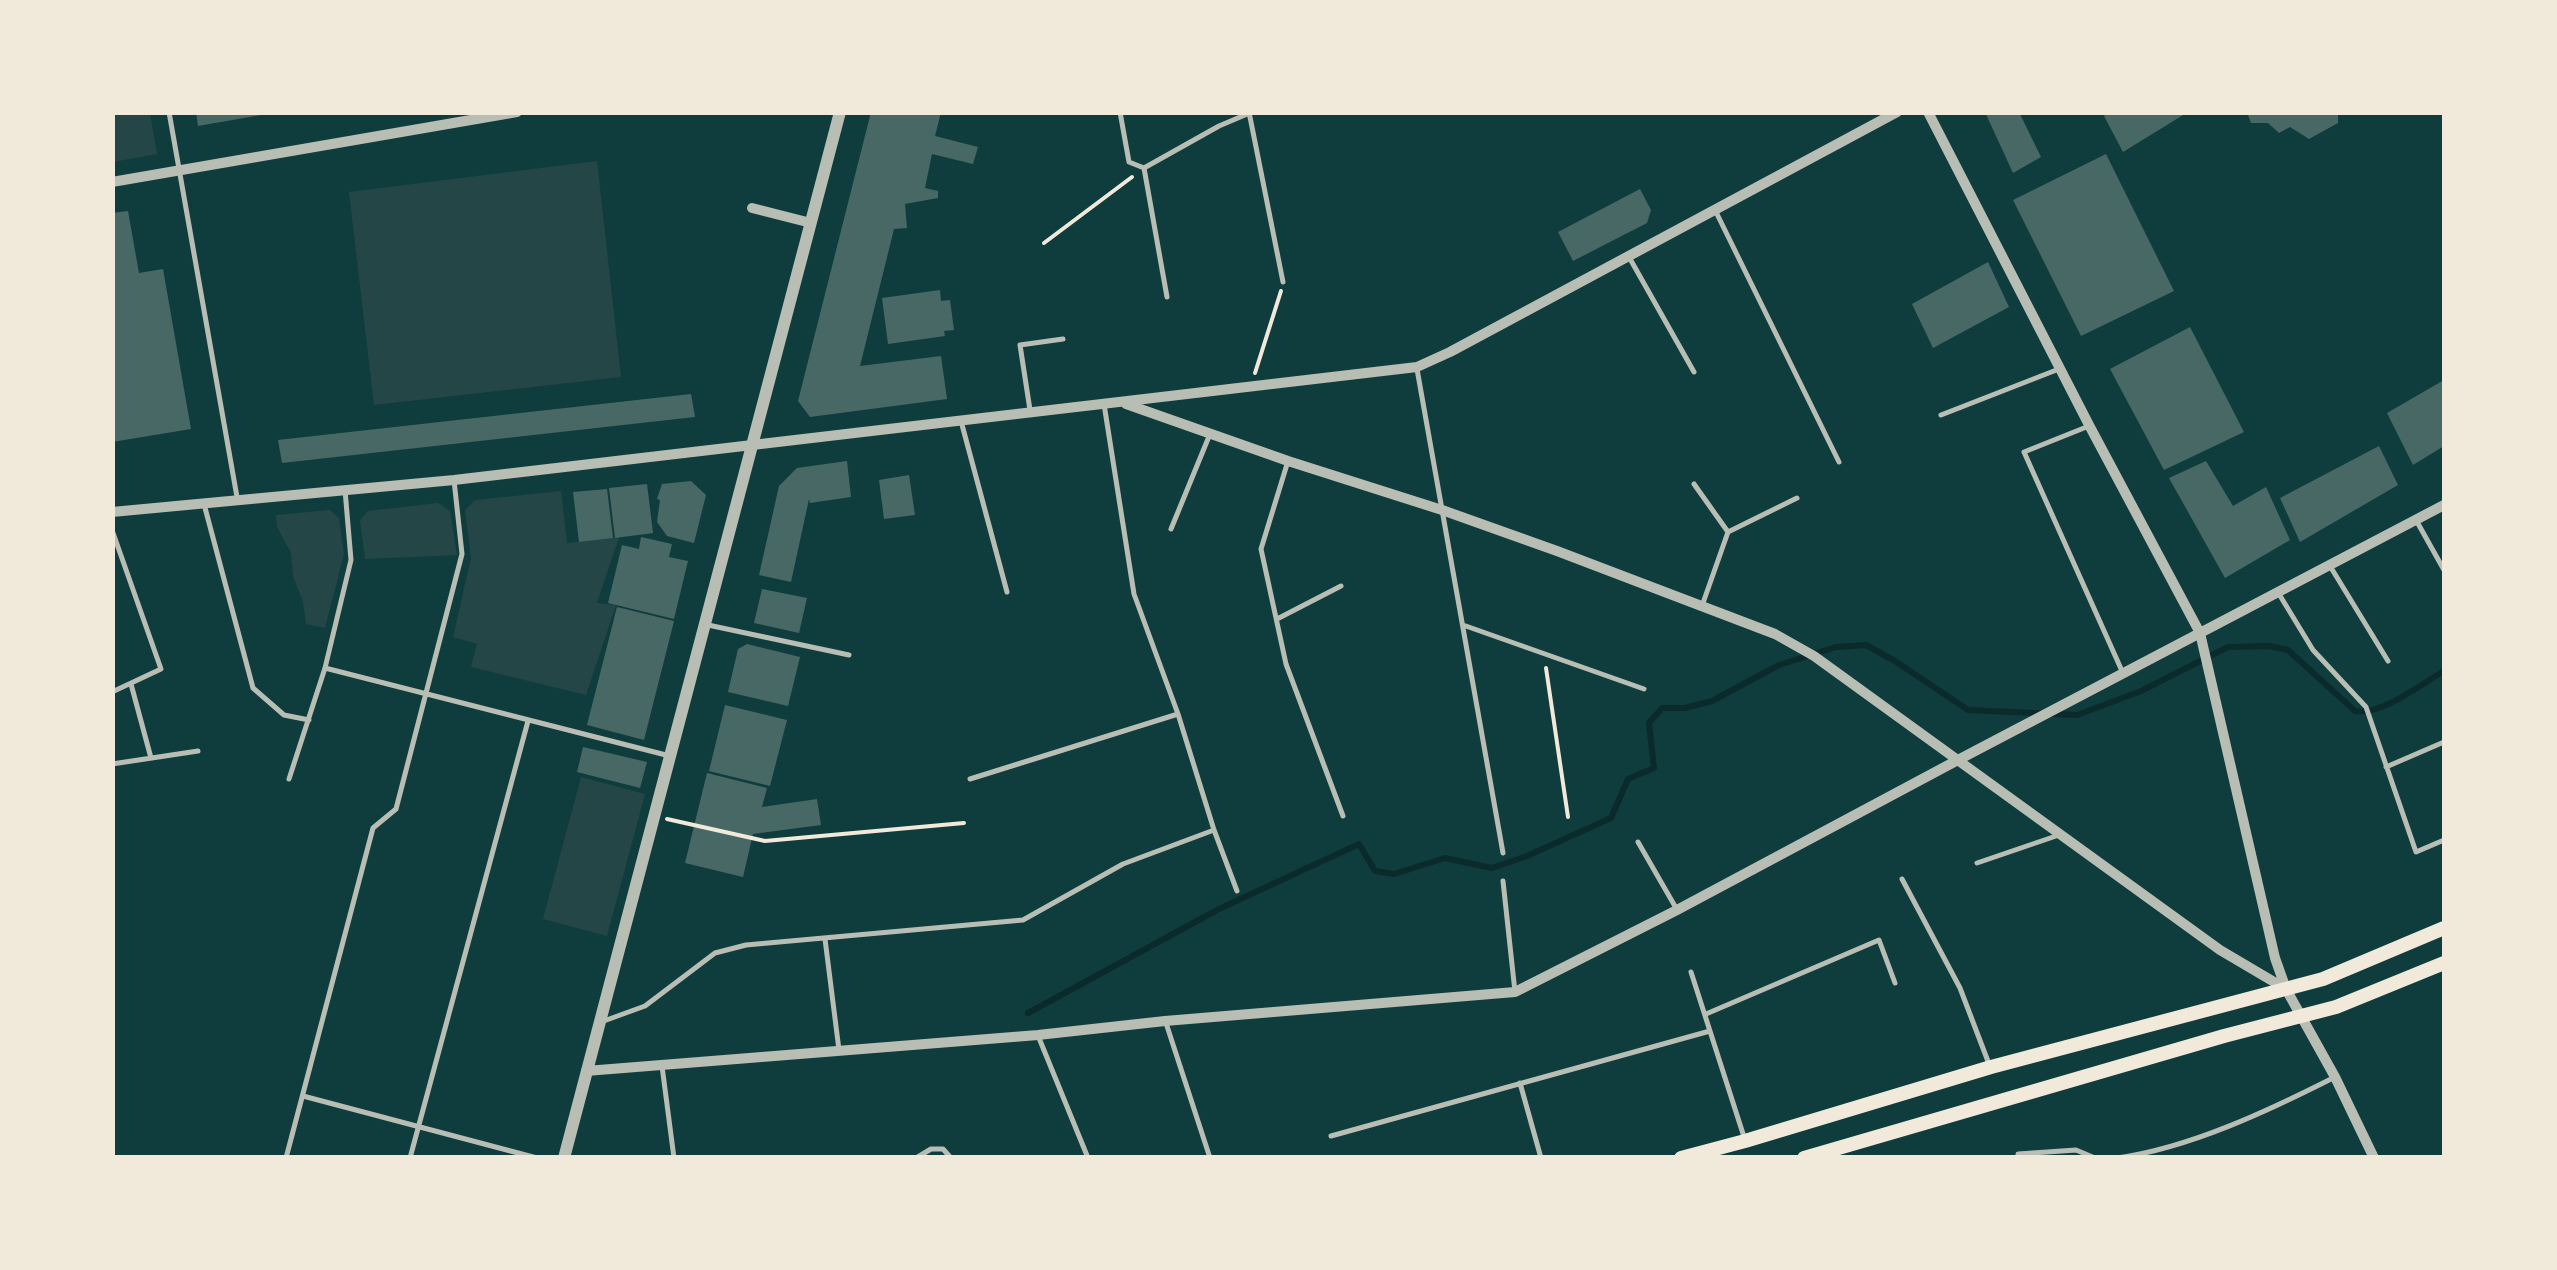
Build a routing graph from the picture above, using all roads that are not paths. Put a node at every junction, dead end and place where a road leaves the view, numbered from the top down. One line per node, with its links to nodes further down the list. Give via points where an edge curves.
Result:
1 (169, 112): 9 (lane)
2 (516, 112): 9 (street)
3 (840, 112): 13 (street)
4 (1120, 112): 8 (lane, via 1129,162)
5 (1896, 112): 12 (street)
6 (1928, 112): 19 (street)
7 (1250, 113): 8 (lane); 15 (lane)
8 (1144, 168): 16 (lane)
9 (179, 170): 10 (street); 35 (lane)
10 (112, 182)
11 (752, 208): 13 (street)
12 (1714, 210): 14 (street); 30 (lane)
13 (811, 223): 28 (street)
14 (1629, 257): 18 (street); 20 (lane)
15 (1283, 282)
16 (1167, 297)
17 (1063, 338): 23 (lane, via 1020,345)
18 (1416, 367): 21 (street); 38 (lane)
19 (2061, 369): 24 (lane); 26 (street)
20 (1694, 372)
21 (1121, 402): 22 (street); 27 (street)
22 (1104, 404): 23 (street); 62 (lane, via 1134,594)
23 (1030, 413): 25 (street)
24 (1941, 415)
25 (961, 421): 28 (street); 47 (lane)
26 (2090, 426): 53 (street); 57 (lane, via 2024,452)
27 (1210, 434): 29 (street); 41 (lane)
28 (753, 446): 31 (street); 51 (street)
29 (1288, 461): 38 (street); 50 (lane, via 1262,548)
30 (1840, 462)
31 (454, 480): 33 (street); 61 (lane, via 462,554)
32 (1694, 484): 43 (lane)
33 (346, 490): 35 (street); 56 (lane, via 351,560)
34 (1797, 498): 43 (lane)
35 (238, 500): 36 (street)
36 (204, 503): 39 (street); 63 (lane, via 252,688 284,715)
37 (2444, 505): 40 (street)
38 (1442, 510): 49 (street); 52 (lane)
39 (112, 512)
40 (2416, 520): 44 (street); 45 (lane)
41 (1171, 529)
42 (112, 530): 58 (lane, via 161,668)
43 (1728, 532): 49 (lane)
44 (2330, 566): 48 (street); 55 (lane)
45 (2444, 570)
46 (1341, 586): 50 (lane)
47 (1007, 592)
48 (2278, 593): 53 (street); 71 (lane, via 2313,650 2366,707)
49 (1702, 606): 69 (street, via 1814,656)
50 (1277, 619): 74 (lane, via 1286,664)
51 (705, 624): 54 (lane); 67 (street)
52 (1463, 626): 59 (lane); 79 (lane)
53 (2200, 633): 57 (street); 90 (street)
54 (849, 655)
55 (2388, 661)
56 (325, 668): 61 (lane); 63 (lane)
57 (2124, 674): 69 (street)
58 (131, 684): 60 (lane); 68 (lane)
59 (1644, 689)
60 (112, 692)
61 (426, 695): 64 (lane); 104 (lane, via 396,808 373,828)
62 (1178, 714): 73 (lane); 75 (lane)
63 (309, 720): 72 (lane)
64 (528, 720): 67 (lane); 105 (lane)
65 (2444, 742): 71 (lane)
66 (198, 751): 68 (lane)
67 (670, 756): 95 (street)
68 (151, 758): 70 (lane)
69 (1956, 761): 76 (street); 84 (street)
70 (112, 764)
71 (2386, 768): 77 (lane, via 2416,852)
72 (289, 779)
73 (970, 779)
74 (1344, 816)
75 (1214, 830): 83 (lane); 86 (lane, via 1122,864 1023,920)
76 (2059, 835): 80 (lane); 90 (street)
77 (2444, 840)
78 (1638, 842): 84 (lane)
79 (1503, 854)
80 (1977, 863)
81 (1902, 879): 100 (lane, via 1960,988)
82 (1502, 881): 91 (lane)
83 (1237, 891)
84 (1677, 910): 91 (street)
85 (2444, 928): 90 (main road)
86 (825, 938): 95 (lane, via 716,953 645,1006); 98 (lane)
87 (2444, 963): 93 (main road)
88 (1691, 972): 92 (lane)
89 (1895, 982): 92 (lane, via 1879,940)
90 (2286, 989): 93 (street); 100 (main road)
91 (1515, 992): 94 (street)
92 (1706, 1014): 96 (lane)
93 (2303, 1016): 102 (street); 120 (main road)
94 (1165, 1021): 97 (street); 117 (lane)
95 (598, 1023): 101 (street)
96 (1710, 1031): 103 (lane); 107 (lane)
97 (1038, 1035): 98 (street); 116 (lane)
98 (840, 1050): 99 (street)
99 (662, 1065): 101 (street); 113 (lane)
100 (1990, 1067): 107 (main road)
101 (586, 1071): 112 (street)
102 (2335, 1077): 108 (street); 123 (lane, via 2267,1111 2147,1154)
103 (1520, 1083): 106 (lane); 118 (lane)
104 (302, 1096): 105 (lane); 109 (lane)
105 (418, 1126): 110 (lane); 111 (lane)
106 (1331, 1136)
107 (1745, 1141): 119 (main road)
108 (2373, 1157)
109 (286, 1158)
110 (410, 1158)
111 (538, 1158)
112 (564, 1158)
113 (674, 1158)
114 (916, 1158): 115 (lane, via 943,1150)
115 (951, 1158)
116 (1088, 1158)
117 (1210, 1158)
118 (1541, 1158)
119 (1681, 1158)
120 (1804, 1158)
121 (2018, 1158): 122 (lane, via 2076,1150)
122 (2096, 1158)
123 (2117, 1158)

